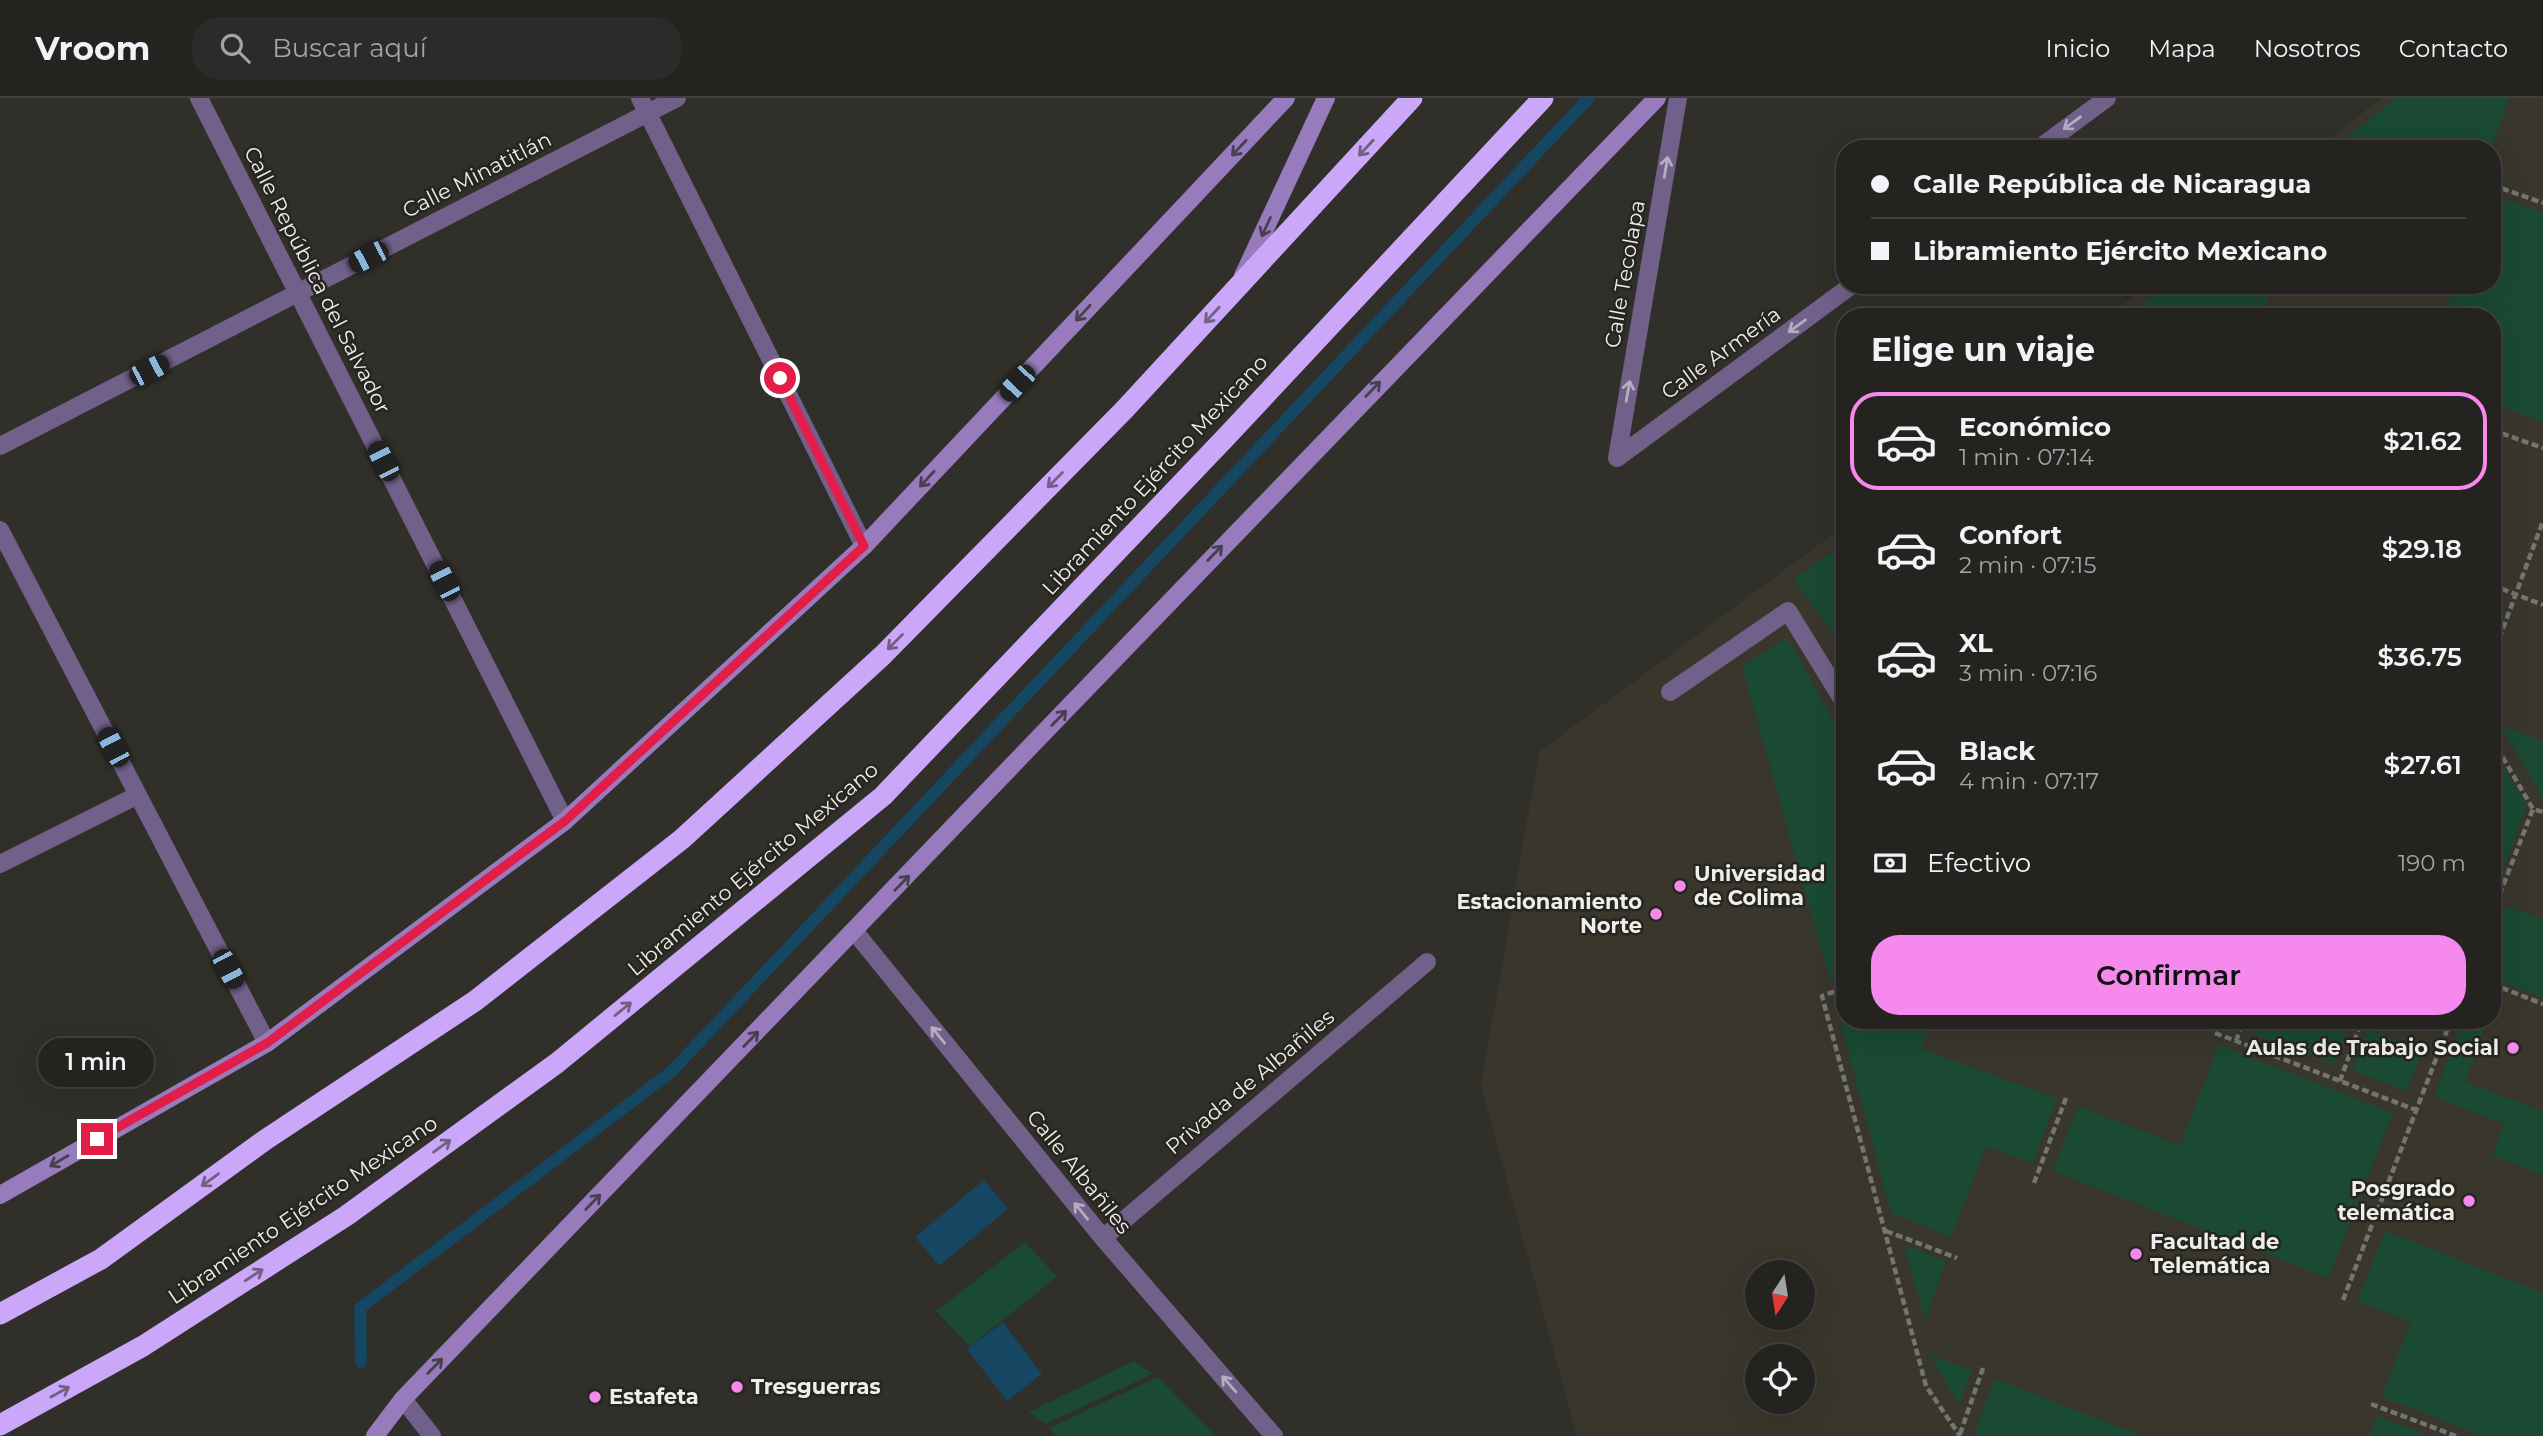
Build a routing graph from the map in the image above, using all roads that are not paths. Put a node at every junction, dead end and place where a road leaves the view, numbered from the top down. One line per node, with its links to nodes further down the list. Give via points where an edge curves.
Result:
1 (199, 98): 13 (street, Calle República del Salvador)
2 (677, 98): 10 (street, Calle Minatitlán)
3 (1286, 98): 18 (street, one-way to 18)
4 (1326, 98): 12 (street, one-way to 12)
5 (1412, 98): 12 (highway, one-way to 12)
6 (1543, 98): 31 (highway, Libramiento Ejército Mexicano, one-way to 6, via 143,1346 346,1216 557,1063 883,796)
7 (1657, 98): 24 (street, one-way to 7, via 1346,416)
8 (1678, 98): 16 (street, Calle Tecolapa, one-way to 8)
9 (2107, 98): 11 (street, one-way to 11)
10 (644, 106): 13 (street, Calle Minatitlán); 18 (street)
11 (2050, 140)
12 (1238, 287): 29 (highway, one-way to 29, via 883,655 682,839 475,1001 265,1140 101,1259)
13 (298, 293): 15 (street, Calle Minatitlán); 22 (street, Calle República del Salvador)
14 (1840, 294): 16 (street, Calle Armería, one-way to 16)
15 (0, 446)
16 (1617, 458)
17 (0, 530): 21 (street)
18 (864, 546): 22 (street)
19 (1836, 689): 20 (street, via 1788,611)
20 (1670, 692)
21 (138, 795): 23 (street); 26 (street)
22 (565, 821): 26 (street)
23 (0, 864)
24 (855, 932): 28 (street, Calle Albañiles, one-way to 24); 30 (street, one-way to 24)
25 (1427, 962): 28 (street, Privada de Albañiles)
26 (267, 1043): 27 (street, one-way to 27)
27 (0, 1195)
28 (1103, 1238): 34 (street, Calle Albañiles, one-way to 28)
29 (0, 1314)
30 (403, 1399): 32 (street); 33 (street)
31 (0, 1425)
32 (375, 1436)
33 (432, 1436)
34 (1274, 1436)

